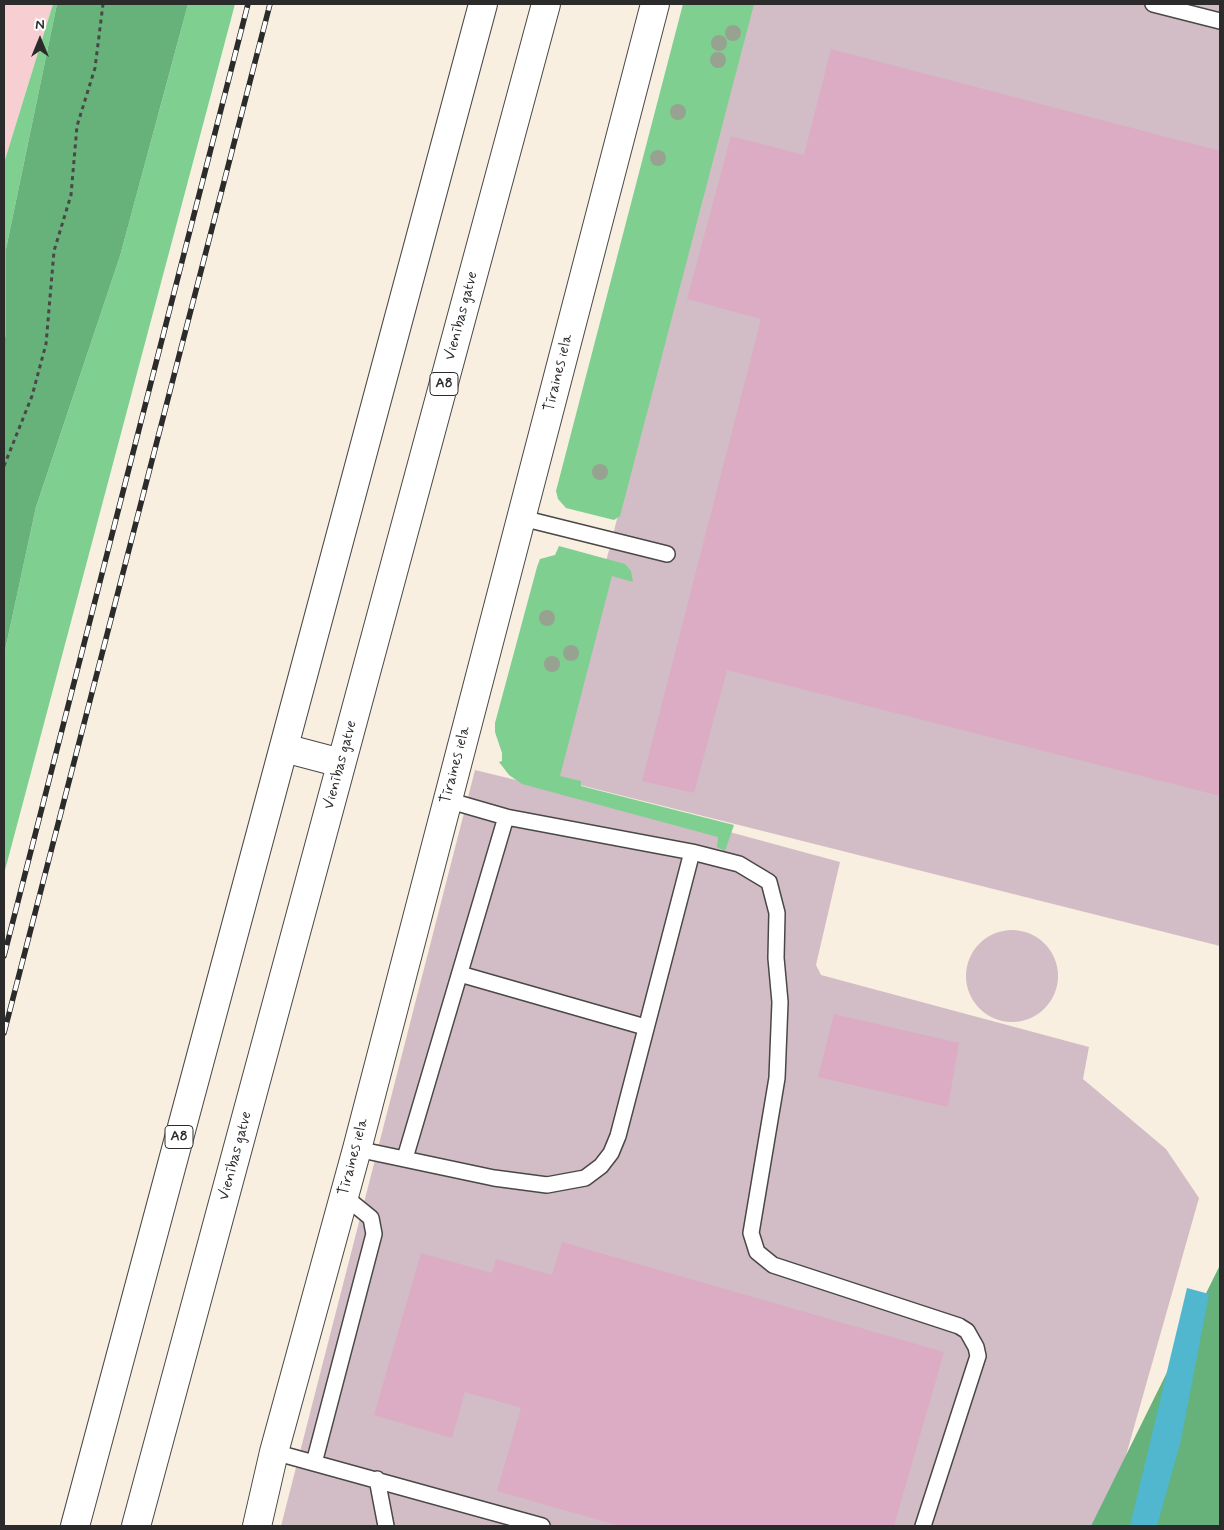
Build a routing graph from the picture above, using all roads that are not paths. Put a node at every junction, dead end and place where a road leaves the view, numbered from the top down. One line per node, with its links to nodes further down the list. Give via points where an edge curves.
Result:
1 (484, 4): 8 (main road, A8)
2 (546, 4): 9 (main road, Vienības gatve / A8)
3 (655, 4): 6 (main road, Tīraines iela)
4 (1153, 4): 5 (lane)
5 (1220, 21)
6 (522, 518): 7 (lane); 10 (main road, Tīraines iela)
7 (666, 554)
8 (284, 748): 9 (main road); 22 (main road, A8)
9 (342, 764): 23 (main road, Vienības gatve / A8)
10 (447, 800): 11 (lane); 15 (main road, Tīraines iela)
11 (506, 818): 12 (lane); 13 (lane)
12 (692, 852): 14 (lane); 27 (lane, via 739,864 770,882 777,913 776,958 780,1002 777,1078 751,1233 757,1252 773,1265 959,1326 967,1331 976,1347 978,1356)
13 (460, 974): 14 (lane); 16 (lane)
14 (645, 1028): 16 (lane, via 618,1136 601,1166 585,1178 547,1185 521,1183)
15 (356, 1149): 16 (lane); 17 (main road, Tīraines iela)
16 (405, 1158)
17 (344, 1196): 18 (main road, Tīraines iela); 19 (lane, via 371,1218 374,1234)
18 (274, 1452): 19 (lane); 24 (main road, Tīraines iela)
19 (314, 1463): 20 (lane)
20 (377, 1479): 21 (lane); 25 (lane)
21 (520, 1523): 26 (lane)
22 (75, 1526)
23 (136, 1526)
24 (257, 1526)
25 (386, 1526)
26 (542, 1526)
27 (923, 1526)

